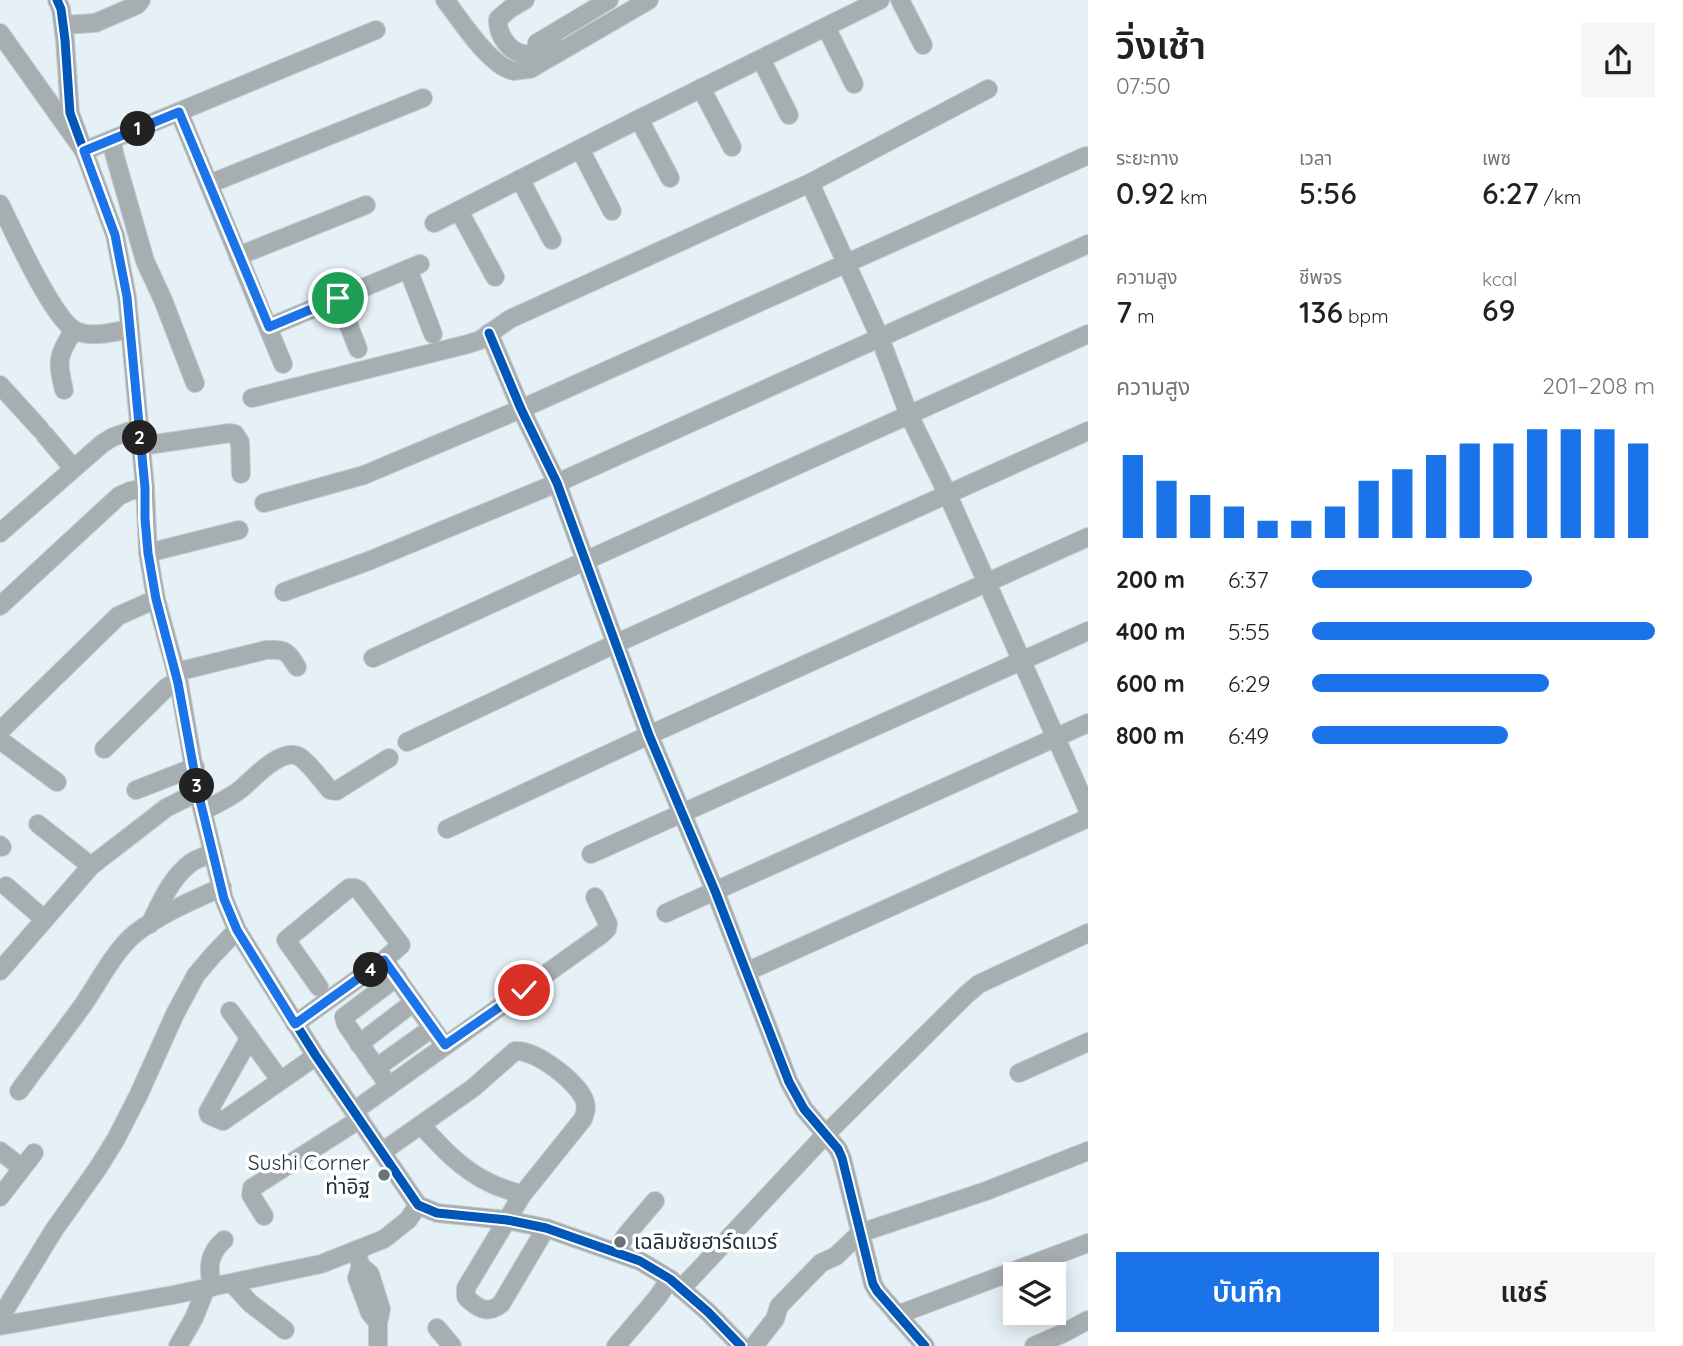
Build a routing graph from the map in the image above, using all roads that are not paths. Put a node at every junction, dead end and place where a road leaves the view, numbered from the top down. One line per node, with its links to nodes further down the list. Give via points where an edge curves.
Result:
1 (57, 0): 10 (street)
2 (141, 0): 10 (street, via 95,23)
3 (447, 0): 7 (street, via 489,58 515,71 530,69)
4 (525, 0): 15 (street, via 498,19 501,37)
5 (609, 0): 15 (street, via 530,48)
6 (625, 0): 15 (street, via 534,53)
7 (649, 0)
8 (880, 0): 11 (street)
9 (900, 0): 14 (street)
10 (63, 25): 27 (street, via 70,113)
11 (826, 27): 16 (street); 17 (street)
12 (376, 30): 21 (street)
13 (0, 33): 27 (street)
14 (923, 46)
15 (517, 51)
16 (761, 58): 18 (street); 22 (street)
17 (854, 84)
18 (701, 88): 23 (street); 25 (street)
19 (988, 89): 31 (street)
20 (423, 98): 32 (street)
21 (179, 112): 24 (street); 32 (street)
22 (789, 115)
23 (639, 119): 26 (street); 29 (street)
24 (112, 140): 27 (street); 53 (street, via 145,261)
25 (732, 147)
26 (580, 149): 30 (street); 36 (street)
27 (84, 151): 45 (street, via 115,235)
28 (1086, 156): 41 (street)
29 (670, 178)
30 (520, 179): 35 (street); 38 (street)
31 (810, 183): 41 (street); 47 (street, via 510,319)
32 (209, 184): 40 (street)
33 (0, 204): 46 (street, via 40,283)
34 (366, 205): 40 (street)
35 (459, 211): 37 (street); 42 (street)
36 (612, 211)
37 (434, 223)
38 (552, 240)
39 (1088, 244): 50 (street)
40 (238, 256): 44 (street)
41 (847, 263): 50 (street); 58 (street)
42 (495, 277)
43 (338, 298): 44 (street); 48 (street, via 414,266); 51 (street)
44 (269, 327): 52 (street)
45 (130, 329): 46 (street, via 104,334); 60 (street)
46 (74, 330): 55 (street, via 58,366)
47 (489, 333): 56 (street, via 468,344); 58 (street)
48 (433, 334)
49 (1088, 334): 59 (street)
50 (880, 338): 59 (street); 65 (street)
51 (358, 349)
52 (283, 364)
53 (195, 383)
54 (0, 384): 57 (street)
55 (64, 390)
56 (252, 398)
57 (7, 406): 63 (street, via 42,432)
58 (522, 409): 65 (street); 68 (street, via 364,475)
59 (909, 415): 67 (street); 73 (street)
60 (139, 428): 62 (street); 63 (street, via 113,437)
61 (1088, 431): 67 (street)
62 (141, 446): 64 (street, via 230,433 240,442); 66 (street)
63 (73, 468): 70 (street)
64 (241, 474)
65 (557, 482): 73 (street); 75 (street)
66 (145, 488): 72 (street); 77 (street, via 119,496)
67 (947, 494): 74 (street); 79 (street)
68 (264, 503)
69 (239, 530): 72 (street)
70 (0, 533)
71 (1088, 537): 74 (street)
72 (148, 553): 76 (street)
73 (586, 560): 79 (street); 80 (street)
74 (987, 583): 81 (street); 86 (street)
75 (284, 592)
76 (156, 599): 83 (street); 85 (street, via 118,616)
77 (0, 606)
78 (1088, 631): 81 (street)
79 (617, 643): 86 (street); 89 (street)
80 (373, 658)
81 (1022, 661): 87 (street); 98 (street)
82 (297, 667): 83 (street, via 281,649 266,650)
83 (177, 677): 90 (street); 92 (street)
84 (1088, 723): 87 (street)
85 (0, 731)
86 (649, 735): 98 (street); 101 (street)
87 (1056, 737): 96 (street); 107 (street)
88 (0, 740): 93 (street)
89 (407, 742)
90 (104, 749)
91 (389, 758): 97 (street, via 330,790 302,758 287,755)
92 (195, 767): 94 (street); 95 (street)
93 (57, 782)
94 (136, 790)
95 (198, 792): 97 (street); 104 (street, via 166,808)
96 (1088, 810)
97 (203, 811): 102 (street)
98 (682, 813): 103 (street); 107 (street)
99 (1088, 818): 116 (street)
100 (38, 824): 104 (street)
101 (447, 829)
102 (213, 853): 106 (street); 111 (street, via 194,860 180,873)
103 (591, 853)
104 (91, 866): 110 (street)
105 (6, 886): 110 (street)
106 (222, 887): 111 (street); 112 (street)
107 (715, 891): 109 (street); 116 (street)
108 (594, 897): 126 (street, via 607,929)
109 (666, 913)
110 (44, 919): 115 (street)
111 (150, 924): 132 (street, via 125,944)
112 (237, 930): 121 (street); 157 (street, via 196,975 116,1139)
113 (1088, 933): 135 (street, via 979,984)
114 (384, 960): 117 (street); 118 (street, via 401,945 359,890 349,888 286,940); 121 (street)
115 (0, 971)
116 (746, 972): 135 (street, via 789,1082)
117 (397, 977): 119 (street); 125 (street, via 344,1017)
118 (318, 987)
119 (414, 1003): 122 (street); 125 (street)
120 (230, 1011): 123 (street)
121 (295, 1024): 127 (street)
122 (432, 1028): 126 (street); 128 (street)
123 (249, 1039): 130 (street); 130 (street, via 208,1115 223,1121)
124 (1088, 1042): 129 (street)
125 (359, 1044): 128 (street)
126 (445, 1045): 131 (street)
127 (316, 1056): 130 (street); 133 (street)
128 (376, 1068): 131 (street)
129 (1019, 1073)
130 (280, 1080)
131 (389, 1086): 133 (street)
132 (19, 1091)
133 (357, 1115): 139 (street); 145 (street, via 252,1188 251,1195)
134 (421, 1125): 139 (street); 141 (street, via 467,1169); 141 (street, via 515,1051 536,1055 576,1088 586,1111)
135 (826, 1134): 148 (street, via 842,1158); 154 (street)
136 (0, 1151): 140 (street)
137 (1088, 1152): 148 (street)
138 (34, 1153): 140 (street)
139 (382, 1153): 144 (street)
140 (22, 1168): 142 (street)
141 (523, 1195): 146 (street)
142 (0, 1197)
143 (655, 1201): 151 (street)
144 (418, 1205): 146 (street, via 437,1213); 152 (street, via 399,1229)
145 (264, 1216)
146 (507, 1220): 147 (street); 147 (street, via 466,1288 466,1297 489,1311 501,1304)
147 (546, 1228): 151 (street)
148 (860, 1233): 156 (street, via 873,1284); 166 (street, via 792,1310)
149 (224, 1240): 155 (street, via 212,1256)
150 (1088, 1243): 156 (street)
151 (616, 1251): 154 (street)
152 (358, 1259): 153 (street); 163 (street, via 370,1274 381,1309)
153 (232, 1283): 155 (street); 161 (street)
154 (676, 1284): 165 (street, via 657,1298); 166 (street)
155 (209, 1287): 159 (street); 162 (street)
156 (897, 1315): 167 (street)
157 (0, 1318)
158 (1088, 1320): 168 (street)
159 (0, 1326)
160 (437, 1328): 164 (street)
161 (285, 1330)
162 (178, 1346)
163 (378, 1346)
164 (453, 1346)
165 (617, 1346)
166 (744, 1346)
167 (925, 1346)
168 (1034, 1346)

